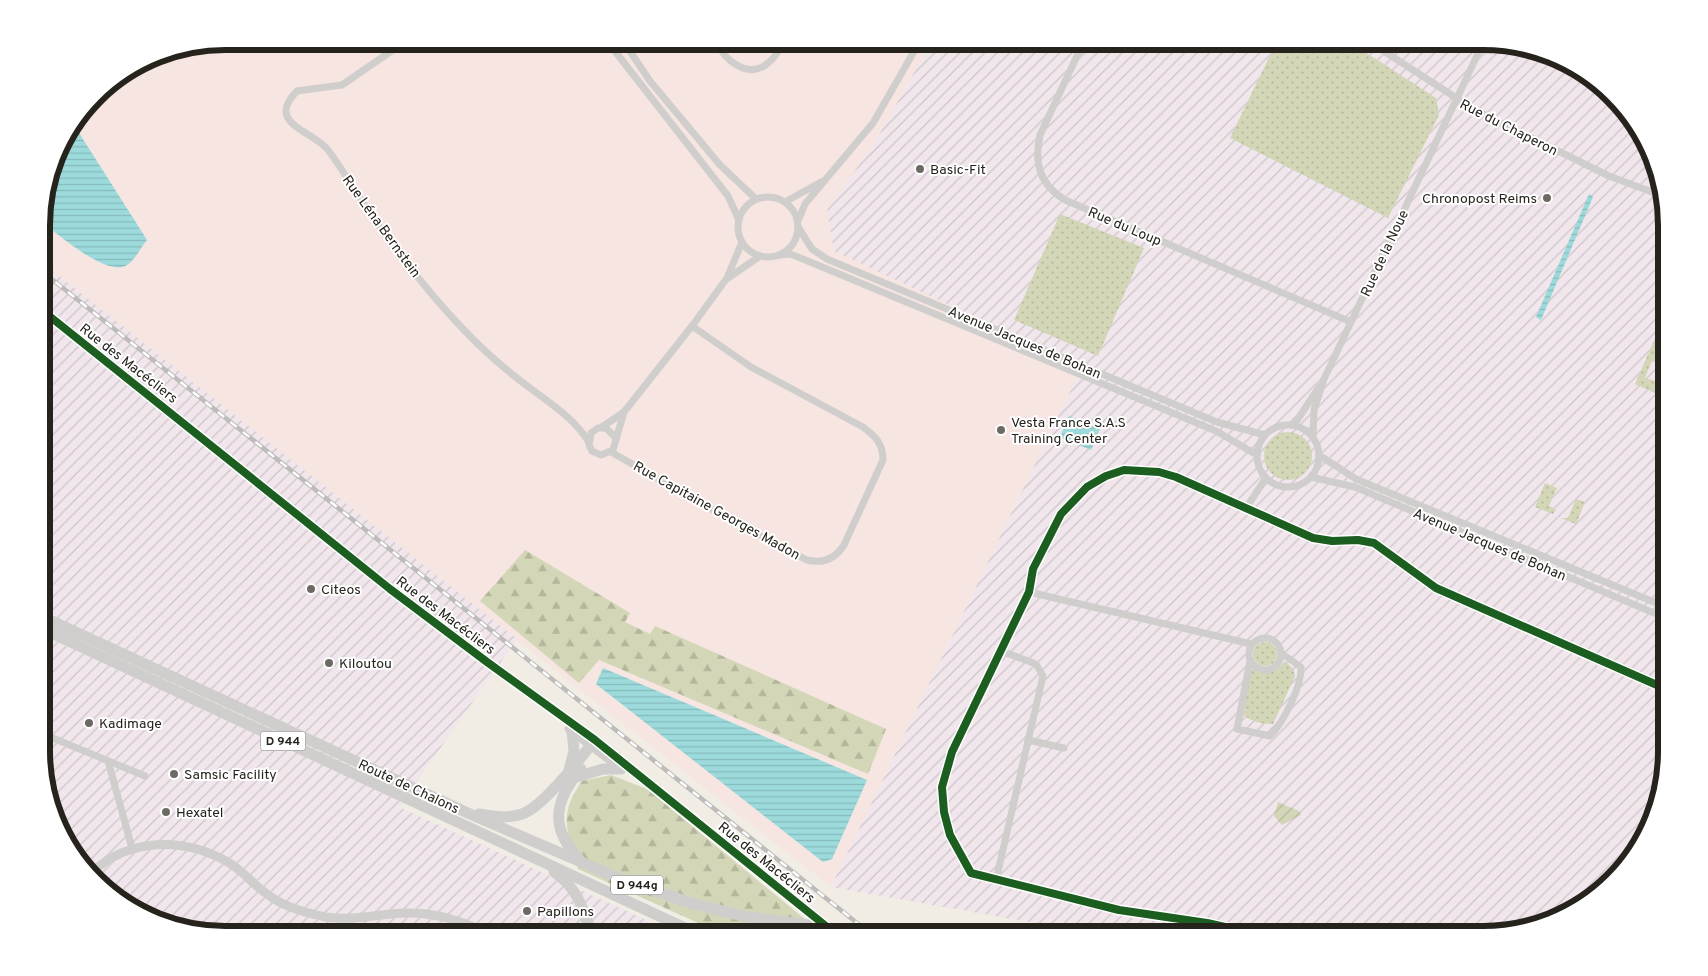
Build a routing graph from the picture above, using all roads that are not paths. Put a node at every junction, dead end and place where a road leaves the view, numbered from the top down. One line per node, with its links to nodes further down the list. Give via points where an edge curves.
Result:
1 (393, 50): 31 (street, Rue Léna Bernstein, via 342,85 297,91 287,104 290,123 327,149 402,259 465,331 508,371 571,420)
2 (614, 50): 15 (street, via 728,196)
3 (628, 50): 13 (street, via 720,166)
4 (722, 50): 5 (street, via 730,62 752,69 768,64)
5 (778, 50)
6 (915, 50): 11 (street, via 874,124)
7 (1080, 50): 22 (street, Rue du Loup, via 1040,135 1037,150 1037,165 1053,192 1065,200)
8 (1381, 50): 10 (street, Rue du Chaperon)
9 (1480, 50): 10 (street, Rue de la Noue)
10 (1456, 100): 12 (street, Rue du Chaperon, via 1577,161); 22 (street, Rue de la Noue)
11 (825, 180): 14 (street); 16 (street, via 805,204)
12 (1655, 193)
13 (756, 199): 14 (street, via 771,197); 15 (street, via 742,212)
14 (785, 202): 16 (street, via 791,207)
15 (739, 220): 17 (street)
16 (798, 224): 18 (street, via 793,244); 28 (street, Avenue Jacques de Bohan, via 812,249 827,259 1217,422)
17 (742, 242): 19 (street); 20 (street)
18 (779, 255): 19 (street); 33 (street, Avenue Jacques de Bohan, via 790,254 1216,431)
19 (760, 256): 20 (street)
20 (728, 278): 23 (street)
21 (50, 317): 47 (street, Rue des Macécliers, via 390,589)
22 (1351, 322): 24 (street, Rue de la Noue)
23 (692, 326): 25 (street); 32 (street, Rue Capitaine Georges Madon, via 751,367 863,427 877,438 883,460 840,552 828,560 807,560)
24 (1324, 379): 26 (street); 29 (street, via 1314,410)
25 (624, 412): 27 (street); 30 (street)
26 (1294, 425): 28 (street, via 1278,426); 29 (street)
27 (602, 427): 30 (street); 31 (street, via 591,433)
28 (1265, 435): 33 (street)
29 (1313, 436): 34 (street)
30 (615, 437): 32 (street)
31 (588, 441): 32 (street, via 596,454)
32 (611, 452)
33 (1257, 455): 36 (street)
34 (1319, 455): 35 (street, via 1318,466); 39 (street, Avenue Jacques de Bohan, via 1356,479)
35 (1311, 477): 36 (street, via 1289,487); 40 (street, Avenue Jacques de Bohan, via 1355,487)
36 (1266, 478): 37 (street)
37 (1246, 508): 38 (street, via 1159,472 1124,470 1106,476 1087,487 1061,514 1033,569); 48 (street, via 1322,541 1374,543 1436,588)
38 (1029, 592): 43 (street); 44 (street)
39 (1658, 604)
40 (1658, 615)
41 (50, 620): 59 (main road, Route de Chalons / D 944)
42 (50, 632): 61 (main road, Route de Chalons / D 944)
43 (1251, 644): 45 (street, via 1260,638 1271,638); 46 (street)
44 (1001, 651): 51 (street, via 1036,664 1043,676); 64 (street, via 952,752 942,787 950,835 971,873)
45 (1281, 653): 46 (street, via 1278,663 1269,670 1258,669); 46 (street, via 1301,667 1301,678 1278,728 1270,736 1237,729)
46 (1250, 661)
47 (487, 662): 49 (street, Rue des Macécliers); 52 (street, Rue des Macécliers)
48 (1658, 685)
49 (572, 731): 52 (street, Rue des Macécliers); 56 (main road)
50 (50, 737): 54 (street)
51 (1028, 740): 53 (street); 64 (street)
52 (596, 745): 55 (street, Rue des Macécliers); 56 (main road); 58 (street, Rue des Macécliers)
53 (1064, 748)
54 (108, 761): 57 (street); 60 (street)
55 (621, 769): 56 (main road); 58 (street, Rue des Macécliers)
56 (571, 775): 59 (main road, via 534,808 520,815); 62 (main road, via 560,800 560,826 565,841)
57 (145, 776)
58 (656, 788): 69 (street, Rue des Macécliers)
59 (470, 814): 62 (main road, Route de Chalons / D 944)
60 (132, 848): 63 (street); 65 (street, via 161,843 189,846 226,860 267,895 302,912 350,918 430,914 457,919)
61 (524, 852): 66 (main road, via 569,883 578,896); 67 (main road, Route de Chalons / D 944)
62 (584, 864): 68 (main road, Route de Chalons / D 944g, via 708,908)
63 (96, 869)
64 (996, 880): 70 (street, via 1119,910)
65 (470, 926)
66 (589, 926)
67 (681, 926)
68 (812, 926)
69 (826, 926)
70 (1221, 926)

